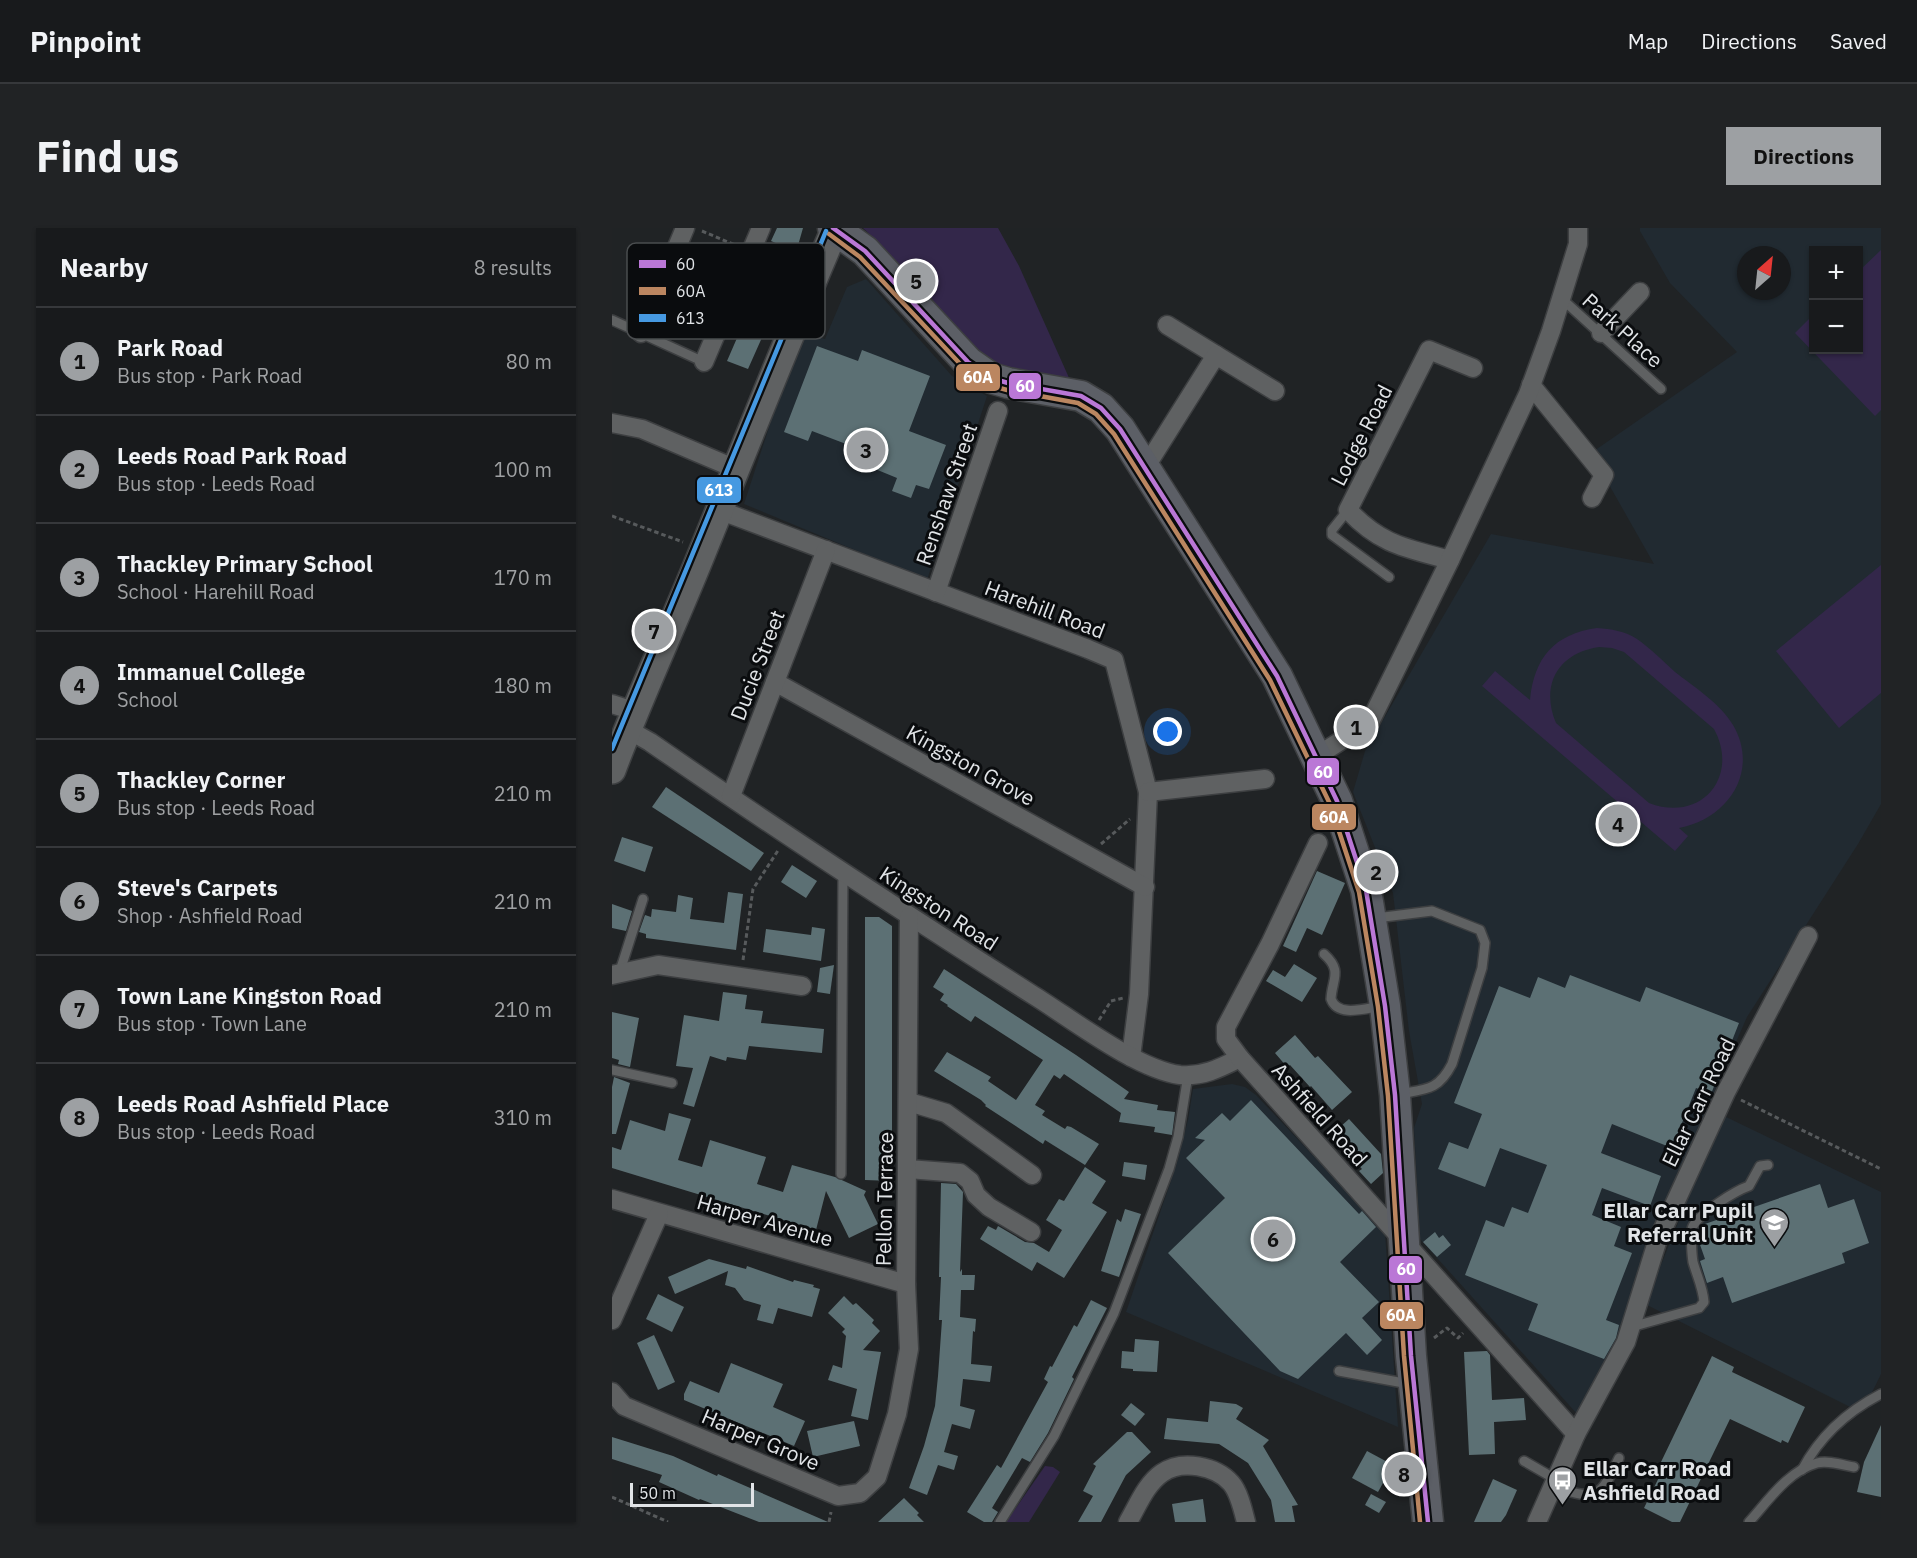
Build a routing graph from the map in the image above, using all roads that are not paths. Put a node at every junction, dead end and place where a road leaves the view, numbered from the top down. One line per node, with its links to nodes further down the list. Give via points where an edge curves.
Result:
1 (685, 228): 5 (street)
2 (761, 228): 6 (street)
3 (1578, 228): 9 (street, via 1578,244)
4 (834, 229): 7 (street); 25 (main road, via 865,251 968,362 991,378 1081,396 1101,408 1120,429)
5 (679, 243)
6 (754, 243)
7 (825, 251)
8 (1640, 292): 13 (street)
9 (1561, 298): 13 (lane, Park Place); 20 (street)
10 (612, 320): 12 (lane)
11 (1167, 324): 17 (street)
12 (627, 327)
13 (1601, 333): 21 (lane, Park Place)
14 (654, 339): 18 (lane)
15 (714, 339): 18 (street)
16 (789, 339): 26 (street)
17 (1216, 355): 22 (street); 25 (street)
18 (704, 362)
19 (1473, 368): 29 (street, Lodge Road, via 1429,350)
20 (1531, 385): 27 (street, via 1604,475); 31 (street)
21 (1662, 388)
22 (1275, 391)
23 (998, 411): 33 (street, Renshaw Street)
24 (612, 423): 26 (street, via 642,429)
25 (1145, 468): 36 (main road, via 1276,676)
26 (736, 469): 28 (street)
27 (1592, 498)
28 (719, 510): 30 (street, Harehill Road); 35 (street)
29 (1348, 510): 31 (street, Lodge Road, via 1363,526 1389,543); 32 (lane, via 1332,535)
30 (826, 550): 33 (street, Harehill Road); 34 (street, Ducie Street)
31 (1450, 560): 36 (street, via 1370,722)
32 (1389, 577)
33 (936, 592): 40 (street, Harehill Road, via 1114,660)
34 (775, 682): 39 (street, Ducie Street); 43 (street, Kingston Grove)
35 (624, 715): 37 (street); 39 (street, Kingston Road, via 650,742)
36 (1317, 756): 46 (main road, via 1343,819 1366,890)
37 (612, 770)
38 (1265, 779): 40 (street)
39 (731, 796): 42 (street, Kingston Road)
40 (1147, 798): 43 (street, Harehill Road)
41 (1318, 843): 53 (street, Ashfield Road, via 1226,1027 1226,1039)
42 (843, 872): 45 (street, Kingston Road); 61 (lane)
43 (1145, 888): 52 (street, Harehill Road)
44 (643, 899): 49 (lane)
45 (909, 917): 52 (street, Kingston Road); 58 (street, Pellon Terrace)
46 (1371, 919): 51 (main road); 57 (lane, via 1432,911 1480,930 1485,943 1479,976 1444,1079 1431,1088)
47 (1808, 936): 69 (street, Ellar Carr Road, via 1726,1092 1657,1242)
48 (1324, 954): 51 (lane, via 1336,974 1330,999 1335,1007 1344,1011)
49 (615, 974): 50 (street, via 658,964)
50 (802, 986)
51 (1385, 1006): 57 (main road)
52 (1131, 1057): 55 (street, Kingston Road)
53 (1240, 1058): 55 (street, Kingston Road, via 1211,1072); 66 (street, Ashfield Road)
54 (612, 1070): 56 (lane)
55 (1188, 1075): 82 (lane, via 1169,1169 1114,1313 1054,1436)
56 (672, 1083)
57 (1395, 1095): 66 (main road)
58 (909, 1102): 60 (street, Pellon Terrace); 62 (street, via 946,1113)
59 (1768, 1165): 69 (lane, via 1760,1166 1749,1186 1734,1192 1692,1227 1692,1259 1704,1302 1699,1308)
60 (908, 1169): 65 (street, via 960,1173 989,1207); 67 (street, Pellon Terrace)
61 (841, 1174)
62 (1032, 1175)
63 (612, 1199): 64 (street, Harper Avenue)
64 (659, 1214): 67 (street, Harper Avenue); 68 (street)
65 (1031, 1232)
66 (1403, 1240): 71 (main road); 75 (street, Ashfield Road)
67 (906, 1284): 80 (street, Pellon Terrace, via 909,1349 897,1414)
68 (612, 1320)
69 (1631, 1327): 75 (street, Ellar Carr Road)
70 (1339, 1371): 71 (lane)
71 (1414, 1385): 85 (main road)
72 (612, 1392): 74 (street, Harper Grove)
73 (1881, 1394): 79 (lane, via 1839,1422 1809,1456)
74 (618, 1409): 80 (street, Harper Grove, via 838,1496 860,1493)
75 (1576, 1434): 81 (street, Ellar Carr Road)
76 (1619, 1458): 81 (lane, via 1605,1487 1598,1492 1586,1496)
77 (1524, 1461): 81 (lane)
78 (1854, 1467): 79 (lane, via 1818,1463)
79 (1802, 1470): 87 (lane, via 1784,1483)
80 (877, 1477)
81 (1556, 1484): 86 (street, Ellar Carr Road)
82 (1000, 1522)
83 (1128, 1522): 84 (street, via 1148,1486 1164,1472 1183,1466 1220,1474 1232,1484)
84 (1246, 1522)
85 (1428, 1522)
86 (1538, 1522)
87 (1749, 1522)

